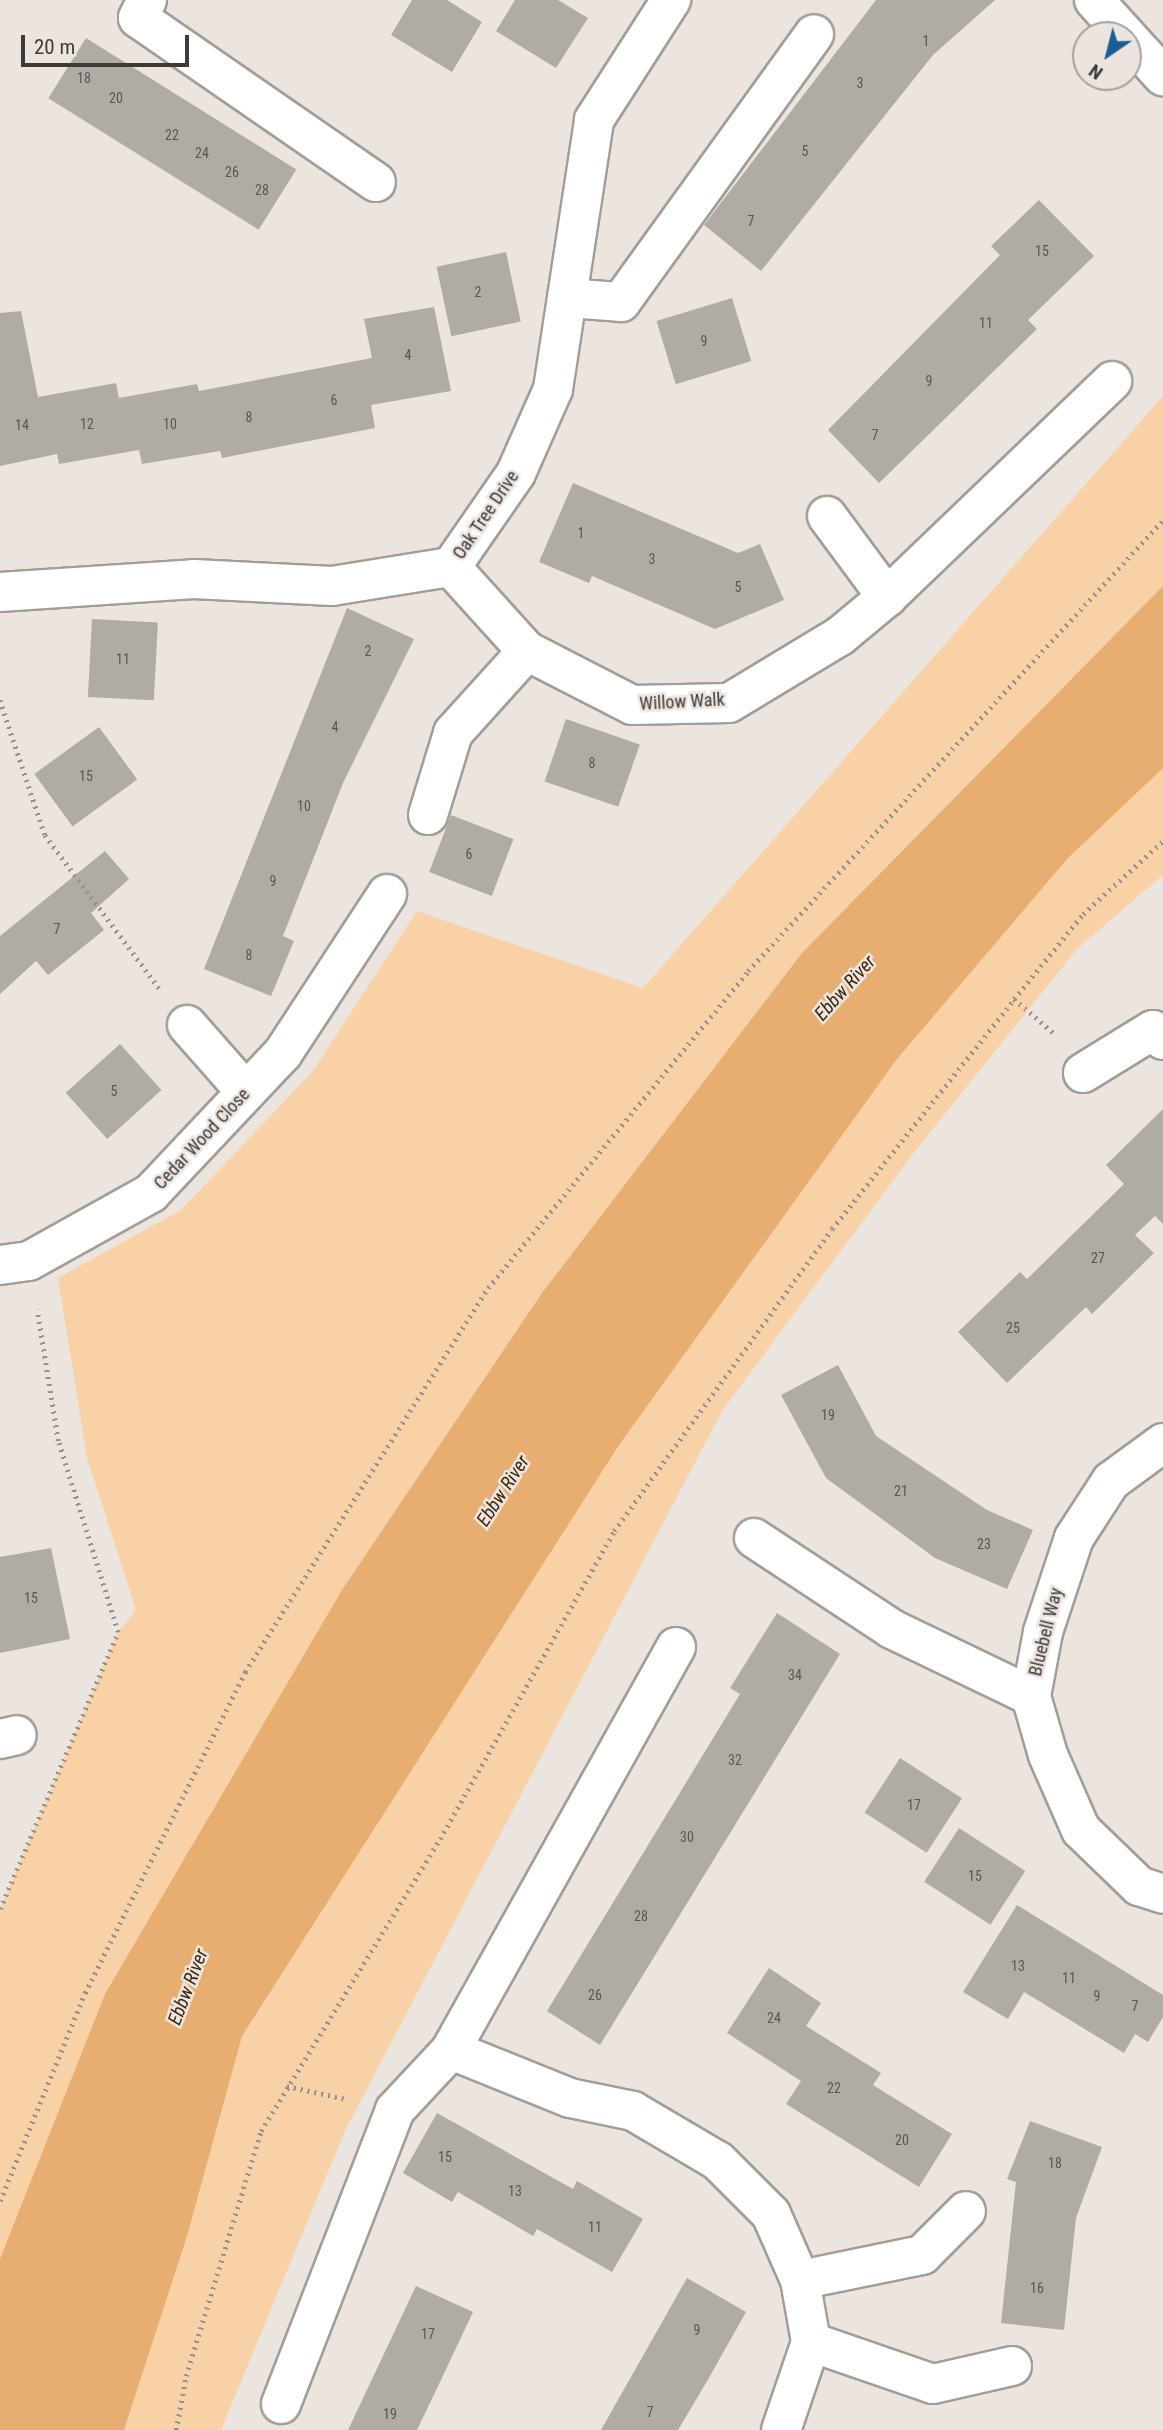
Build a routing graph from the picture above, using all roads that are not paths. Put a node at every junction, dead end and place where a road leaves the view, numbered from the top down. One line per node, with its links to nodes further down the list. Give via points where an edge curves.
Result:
1 (147, 0): 6 (street, via 138,18)
2 (671, 0): 7 (street, Oak Tree Drive, via 594,120)
3 (1094, 0): 5 (street)
4 (814, 34): 7 (street, via 621,302)
5 (1163, 76)
6 (376, 182)
7 (566, 298): 10 (street, Oak Tree Drive, via 553,388 527,449)
8 (1112, 381): 12 (street, Willow Walk, via 984,511)
9 (827, 516): 12 (street)
10 (451, 567): 11 (street, Oak Tree Drive, via 332,586 194,579); 13 (street, Willow Walk)
11 (0, 592)
12 (887, 597): 13 (street, Willow Walk, via 840,636 729,703 632,705)
13 (527, 651): 14 (street, via 453,733)
14 (428, 815)
15 (387, 894): 19 (street, Cedar Wood Close, via 282,1053)
16 (187, 1025): 19 (street)
17 (1160, 1030): 18 (street)
18 (1083, 1073)
19 (246, 1092): 20 (street, Cedar Wood Close, via 151,1193)
20 (14, 1263)
21 (1163, 1443): 24 (street, Bluebell Way, via 1111,1481 1073,1538 1043,1632)
22 (754, 1538): 24 (street, via 892,1629)
23 (676, 1647): 26 (street, via 496,1962)
24 (1031, 1696): 25 (street, Bluebell Way, via 1048,1755 1082,1830 1139,1886)
25 (1163, 1894)
26 (452, 2050): 28 (street, via 570,2098 633,2111 718,2161 771,2214); 31 (street, via 395,2110)
27 (966, 2211): 28 (street, via 922,2255)
28 (800, 2280): 29 (street)
29 (811, 2342): 30 (street, via 933,2384); 32 (street)
30 (1012, 2366)
31 (281, 2404)
32 (781, 2430)

